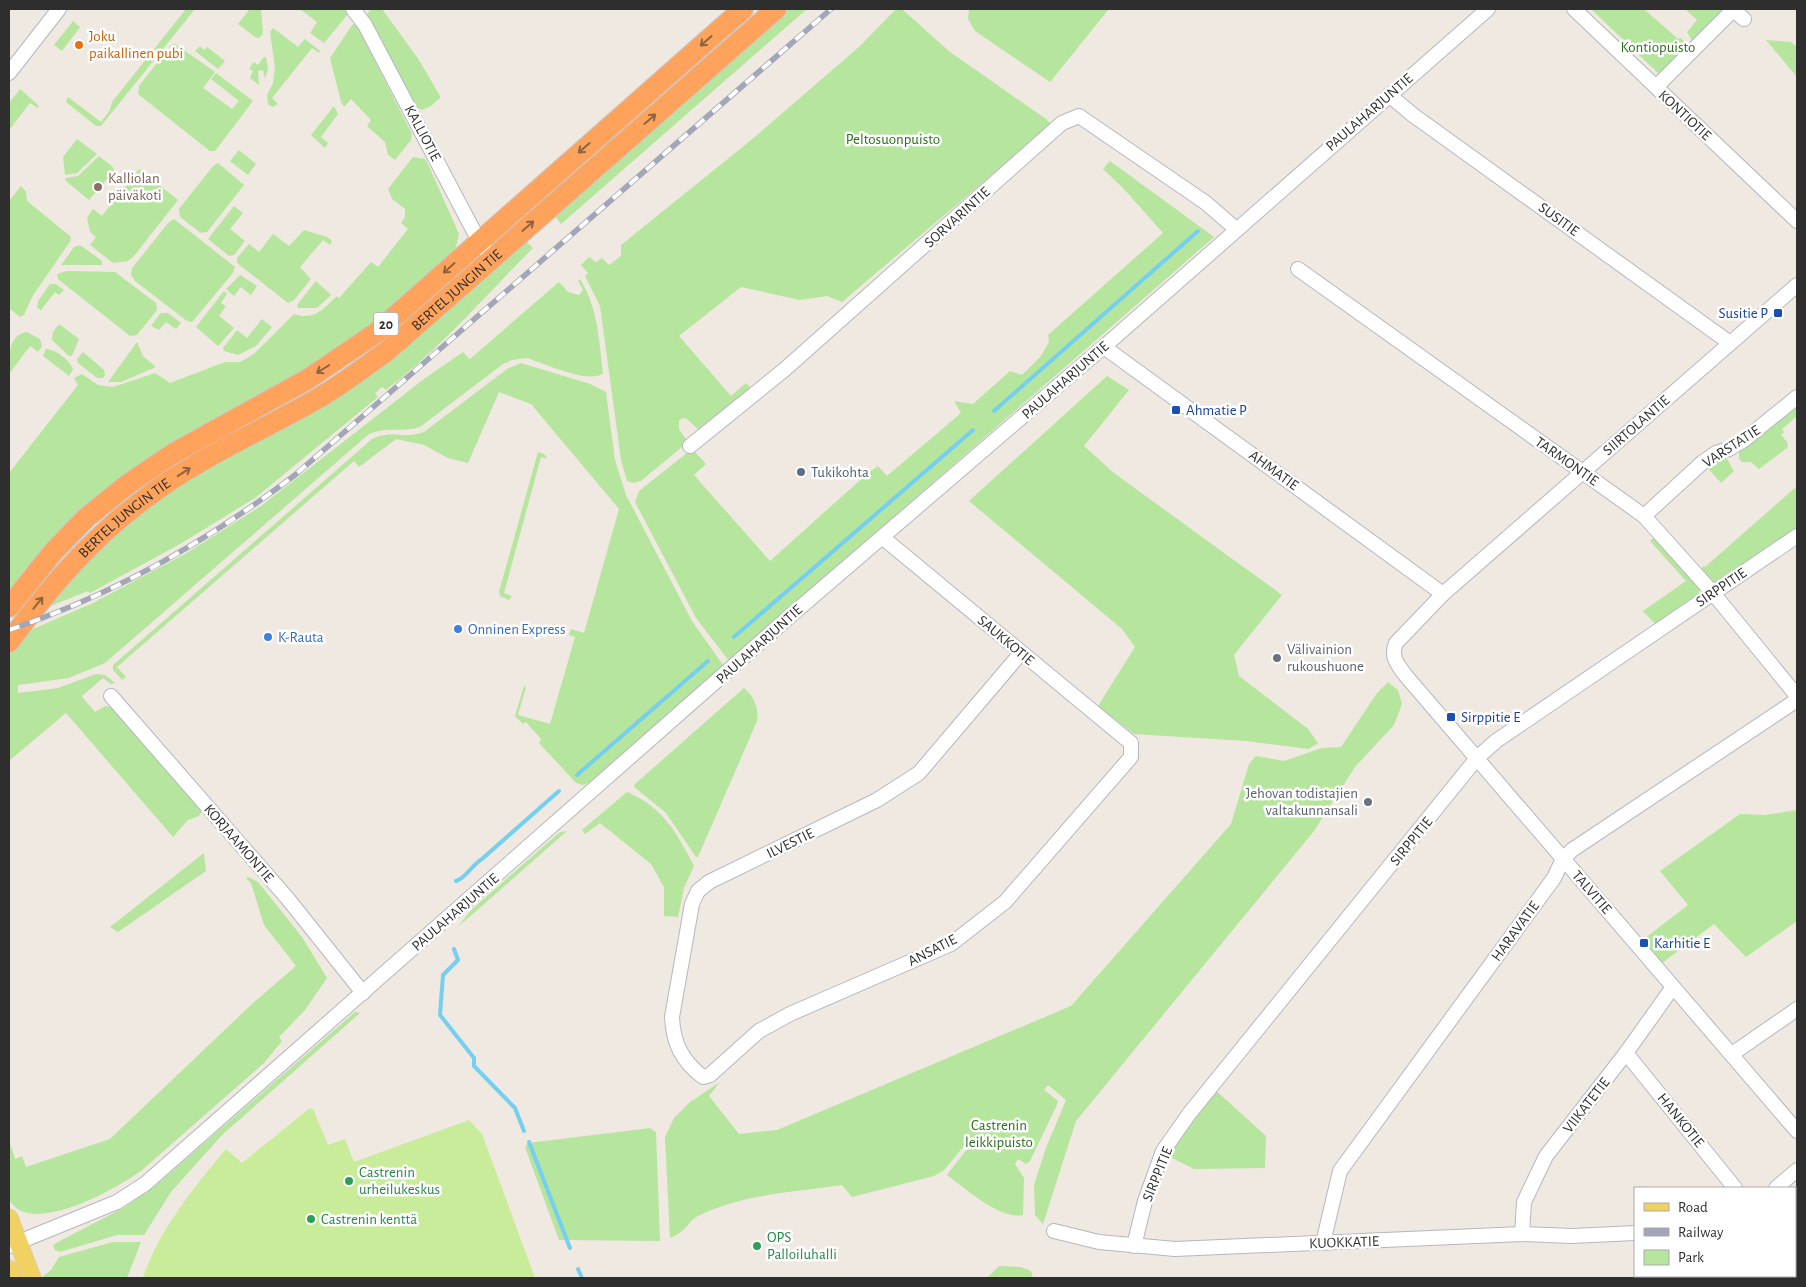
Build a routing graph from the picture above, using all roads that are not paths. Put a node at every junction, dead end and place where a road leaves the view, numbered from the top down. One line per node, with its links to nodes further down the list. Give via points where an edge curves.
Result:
1 (60, 9): 8 (street)
2 (353, 9): 13 (street, KALLIOTIE, via 374,42)
3 (743, 9): 13 (highway, BERTEL JUNGIN TIE / 20, one-way to 13)
4 (776, 9): 14 (highway, BERTEL JUNGIN TIE / 20, one-way to 4)
5 (1488, 9): 10 (street, PAULAHARJUNTIE)
6 (1574, 9): 9 (street, KONTIOTIE)
7 (1744, 19): 9 (street, via 1734,10)
8 (9, 73)
9 (1656, 87): 11 (street, KONTIOTIE)
10 (1389, 95): 12 (street, PAULAHARJUNTIE); 17 (street, SUSITIE)
11 (1797, 221)
12 (1236, 229): 18 (street, PAULAHARJUNTIE); 20 (street, SORVARINTIE, via 1206,203 1078,116 1062,123 784,370)
13 (479, 241): 14 (street, KALLIOTIE); 27 (highway, BERTEL JUNGIN TIE / 20, one-way to 27, via 376,333 342,358 174,453 128,484 86,518 54,551)
14 (492, 259): 28 (highway, BERTEL JUNGIN TIE / 20, one-way to 14, via 71,564 109,526 194,466 316,400 354,375 387,351)
15 (1298, 269): 21 (street, TARMONTIE)
16 (1797, 285): 17 (street, SIIRTOLANTIE)
17 (1730, 343): 21 (street, SIIRTOLANTIE)
18 (1104, 347): 24 (street, PAULAHARJUNTIE); 26 (street, AHMATIE)
19 (1797, 396): 22 (street, VARSTATIE, via 1744,440 1703,462)
20 (690, 446)
21 (1583, 472): 22 (street, TARMONTIE); 26 (street, SIIRTOLANTIE)
22 (1644, 516): 25 (street, TARMONTIE)
23 (1797, 536): 25 (street, SIRPPITIE)
24 (882, 537): 30 (street, SAUKKOTIE); 38 (street, PAULAHARJUNTIE)
25 (1713, 593): 32 (street, TARMONTIE); 35 (street, SIRPPITIE, via 1492,744)
26 (1443, 594): 29 (street, SIIRTOLANTIE)
27 (9, 607)
28 (9, 642)
29 (1393, 650): 35 (street, TALVITIE, via 1395,660 1406,676)
30 (1021, 653): 34 (street, SAUKKOTIE); 42 (street, ILVESTIE, via 919,773 877,800 709,882 698,891 692,904 672,1034 677,1048 692,1069)
31 (111, 696): 38 (street, KORJAAMONTIE, via 288,899)
32 (1797, 696)
33 (1797, 700): 36 (street, HARAVATIE)
34 (1131, 743): 42 (street, ANSATIE, via 1131,757 1005,902 951,944 790,1014 759,1031 710,1075)
35 (1477, 758): 36 (street, TALVITIE); 53 (street, SIRPPITIE, via 1189,1114 1163,1151 1145,1200)
36 (1563, 859): 37 (street, TALVITIE); 52 (street, HARAVATIE, via 1554,878 1340,1170)
37 (1673, 987): 40 (street, VIIKATETIE); 41 (street, TALVITIE)
38 (363, 993): 51 (street, PAULAHARJUNTIE, via 145,1184 118,1202)
39 (1797, 1010): 41 (street)
40 (1626, 1053): 45 (street, HANKOTIE); 50 (street, VIIKATETIE, via 1546,1156 1524,1202)
41 (1732, 1054): 43 (street, TALVITIE)
42 (703, 1077)
43 (1797, 1131)
44 (1797, 1170): 46 (street)
45 (1734, 1187)
46 (1777, 1187)
47 (9, 1218): 51 (main road)
48 (1054, 1231): 53 (street, KUOKKATIE, via 1099,1242)
49 (1634, 1233): 50 (street, KUOKKATIE)
50 (1522, 1234): 52 (street, KUOKKATIE)
51 (13, 1243): 56 (main road)
52 (1323, 1243): 53 (street, KUOKKATIE, via 1175,1249)
53 (1134, 1246)
54 (9, 1269): 55 (main road)
55 (12, 1278)
56 (32, 1278)

